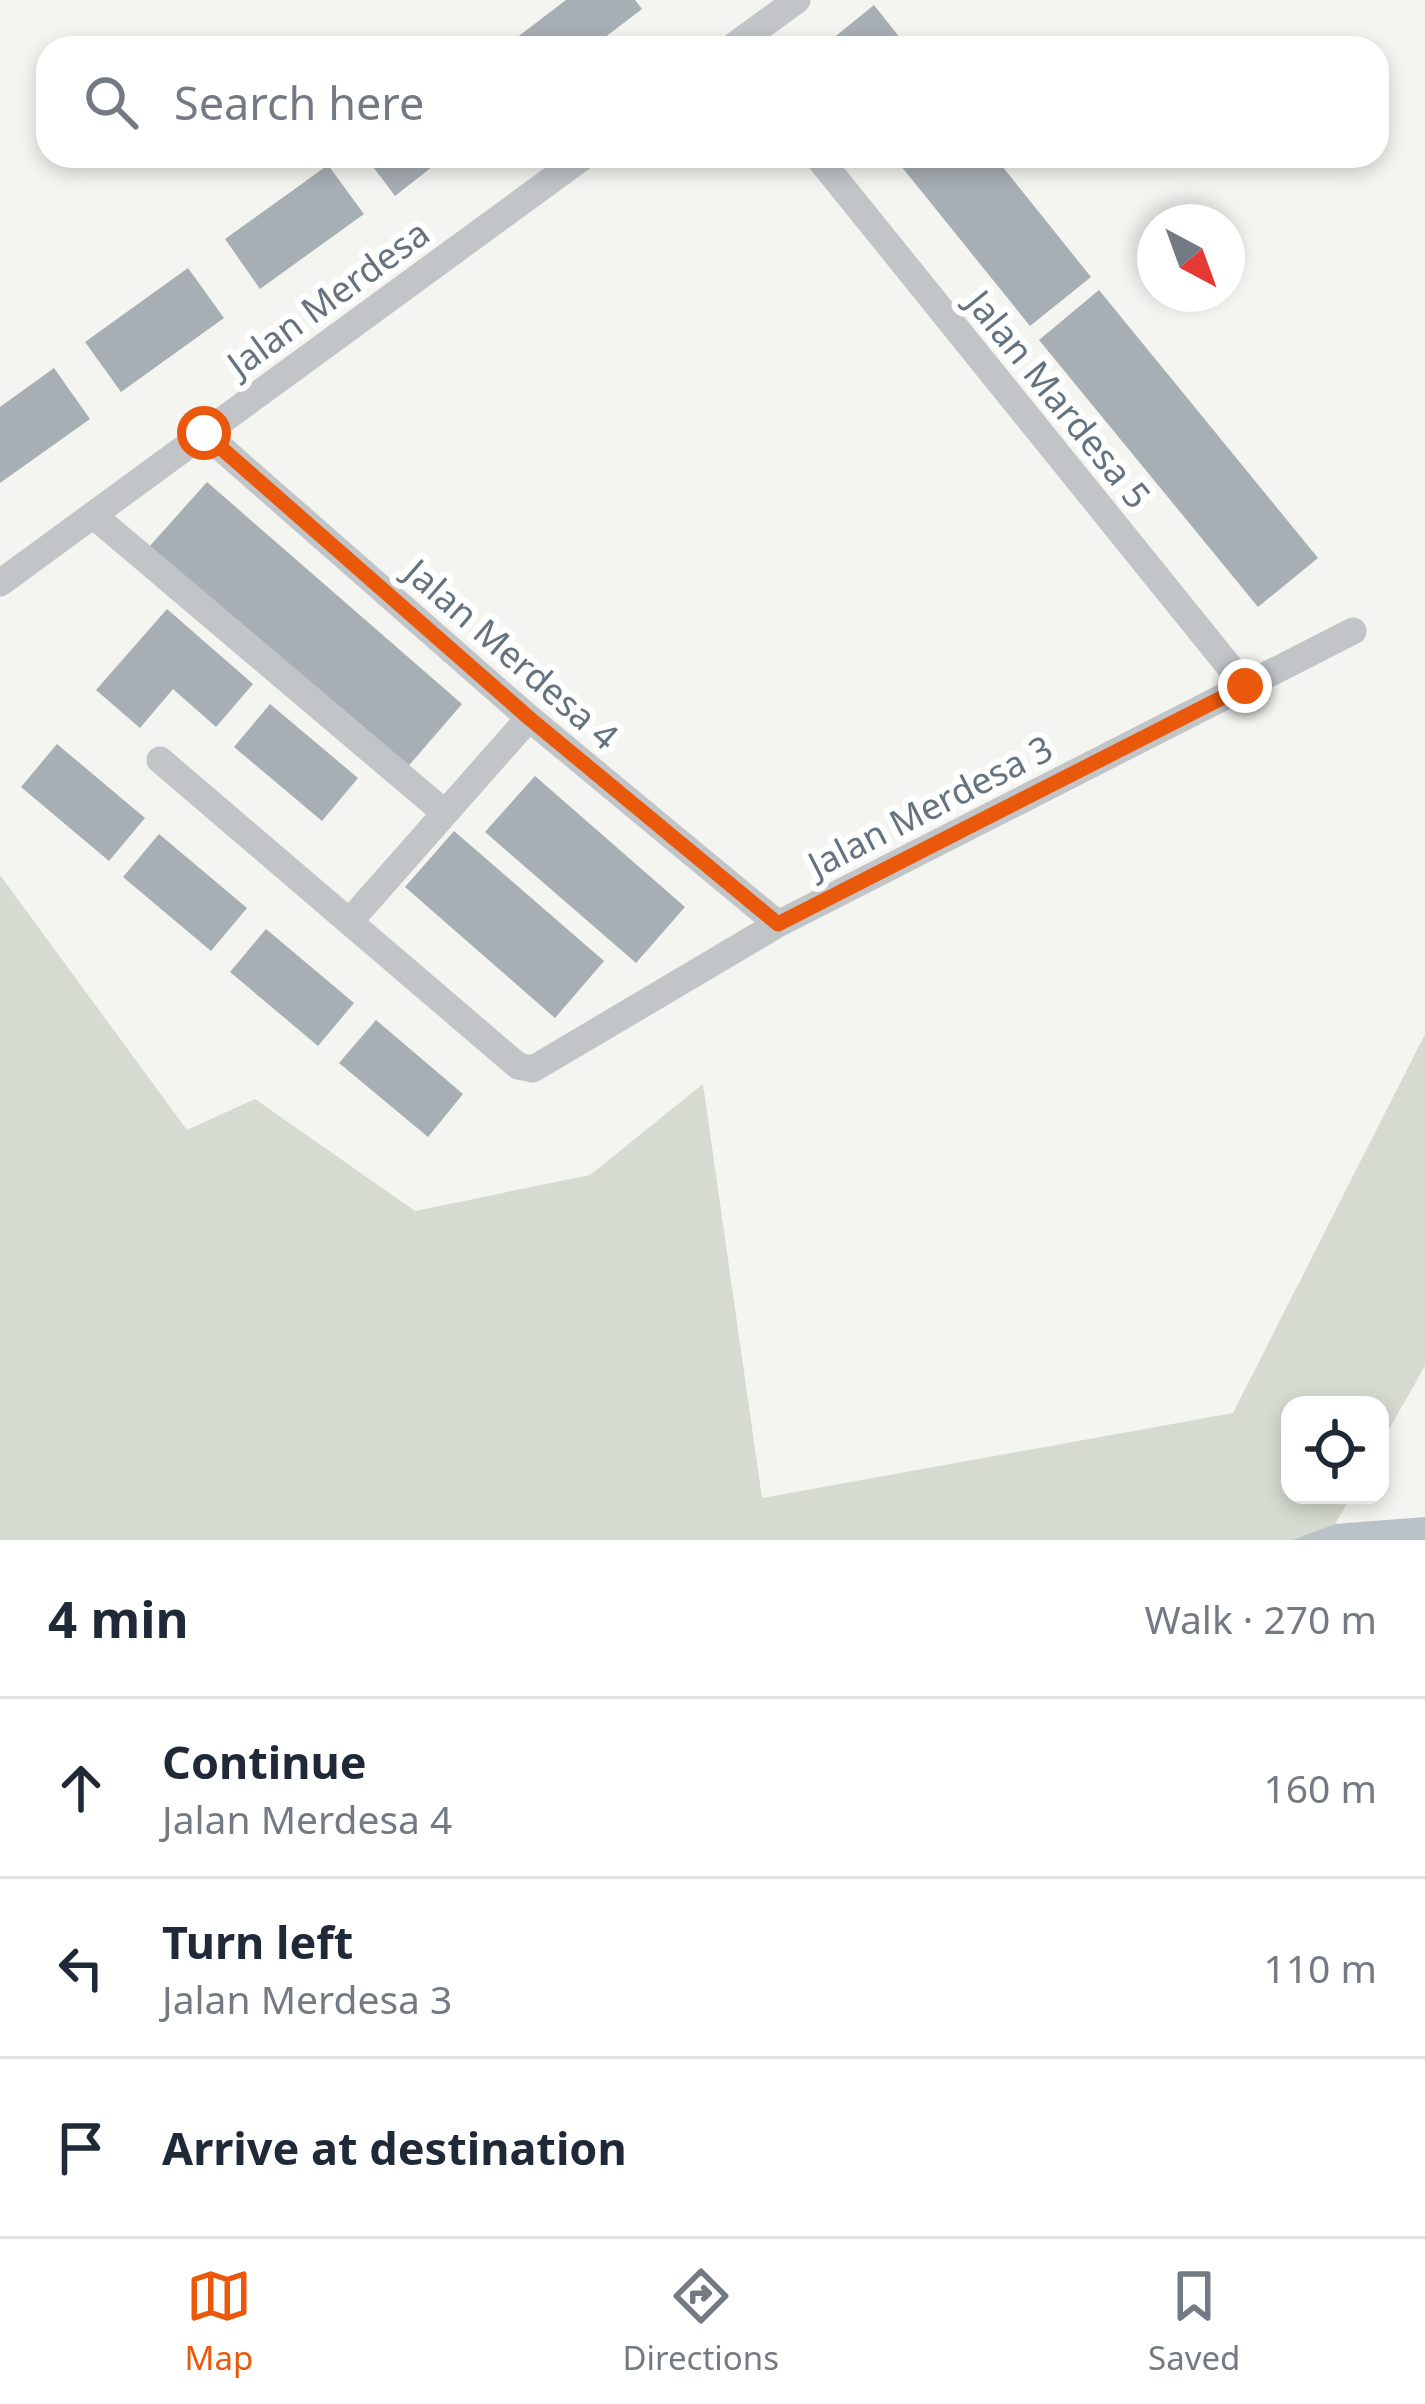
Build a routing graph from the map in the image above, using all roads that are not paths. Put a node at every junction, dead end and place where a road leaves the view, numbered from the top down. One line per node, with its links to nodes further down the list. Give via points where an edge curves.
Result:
1 (796, 0): 2 (street)
2 (747, 36)
3 (568, 168): 5 (street, Jalan Merdesa)
4 (828, 168): 9 (street, Jalan Mardesa 5)
5 (204, 433): 6 (street, Jalan Merdesa); 10 (street, Jalan Merdesa 4)
6 (93, 515): 7 (street, Jalan Merdesa); 12 (street)
7 (0, 583)
8 (1353, 631): 9 (street, Jalan Merdesa 3)
9 (1245, 686): 14 (street, Jalan Merdesa 3)
10 (529, 718): 12 (street); 14 (street, Jalan Merdesa 4)
11 (160, 760): 13 (street, Jalan Merdesa 3)
12 (445, 813): 13 (street)
13 (350, 921): 14 (street, Jalan Merdesa 3, via 518,1066 533,1069)
14 (778, 924)

